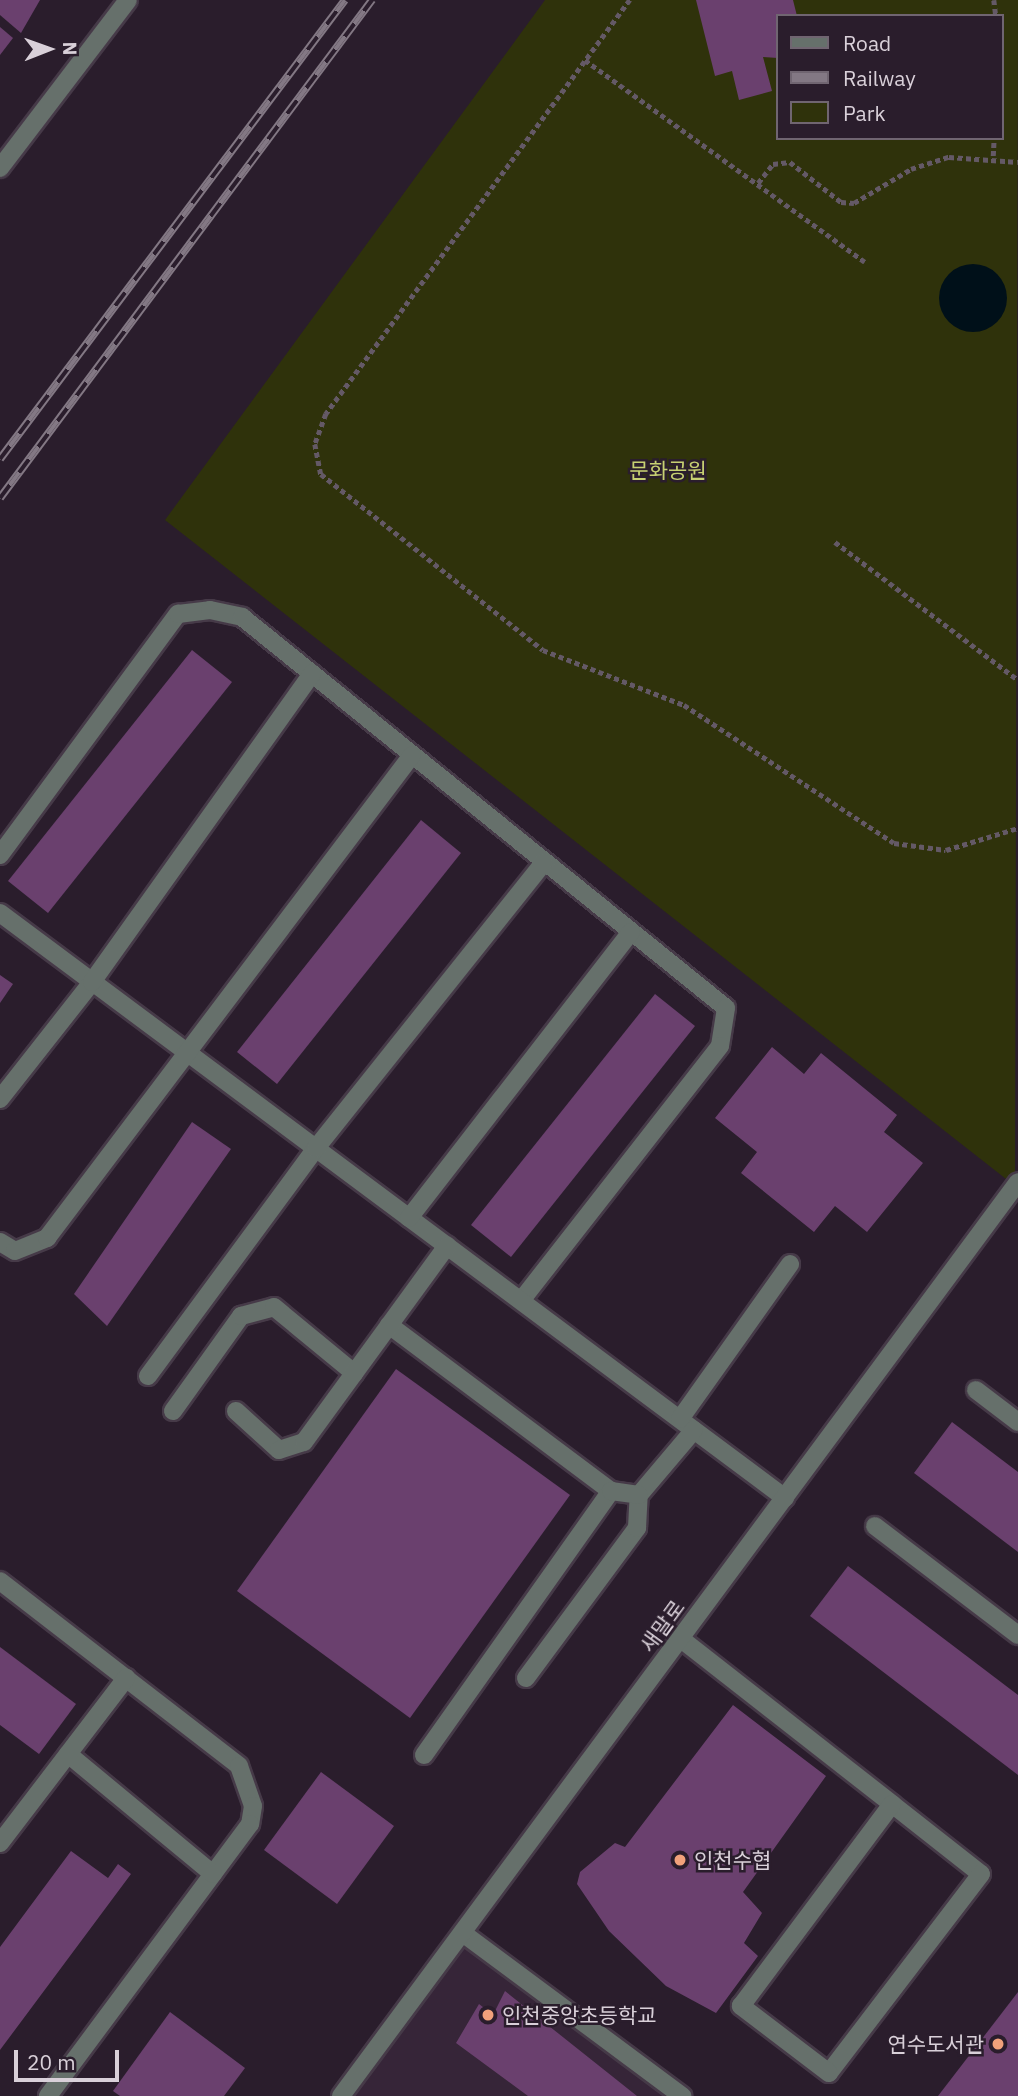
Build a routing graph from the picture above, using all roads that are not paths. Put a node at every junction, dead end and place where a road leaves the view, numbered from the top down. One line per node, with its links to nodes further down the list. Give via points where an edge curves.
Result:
1 (127, 0): 2 (street)
2 (0, 168)
3 (312, 674): 4 (street); 5 (street, via 242,617 210,610 178,614); 9 (street)
4 (412, 755): 6 (street); 10 (street)
5 (0, 855)
6 (544, 862): 8 (street); 12 (street)
7 (0, 914): 9 (street)
8 (631, 932): 14 (street); 18 (street, via 726,1008 720,1046)
9 (92, 982): 10 (street); 11 (street)
10 (186, 1052): 12 (street); 15 (street, via 47,1238 15,1251)
11 (0, 1099)
12 (316, 1148): 14 (street); 21 (street)
13 (1018, 1182): 30 (street, 새말로)
14 (409, 1218): 16 (street)
15 (0, 1242)
16 (447, 1246): 18 (street); 19 (street)
17 (790, 1264): 25 (street)
18 (521, 1301): 25 (street)
19 (389, 1325): 20 (street); 28 (street)
20 (354, 1373): 23 (street, via 274,1307 241,1316); 24 (street, via 303,1442 279,1450)
21 (148, 1376)
22 (976, 1390): 26 (street)
23 (173, 1411)
24 (236, 1412)
25 (680, 1419): 27 (street)
26 (1018, 1422)
27 (694, 1430): 29 (street); 30 (street)
28 (611, 1491): 29 (street); 38 (street)
29 (639, 1495): 36 (street, via 637,1528)
30 (785, 1498): 34 (street, 새말로)
31 (875, 1526): 33 (street)
32 (0, 1581): 35 (street)
33 (1018, 1635)
34 (681, 1639): 39 (street); 42 (street, 새말로)
35 (126, 1678): 37 (street); 41 (street, via 239,1766 251,1786 250,1824)
36 (526, 1678)
37 (68, 1754): 40 (street); 41 (street)
38 (424, 1755)
39 (892, 1804): 39 (street, via 981,1874 829,2073 741,2006)
40 (2, 1836)
41 (213, 1874): 43 (street)
42 (464, 1934): 44 (street, 새말로); 45 (street)
43 (48, 2096)
44 (341, 2096)
45 (682, 2096)

